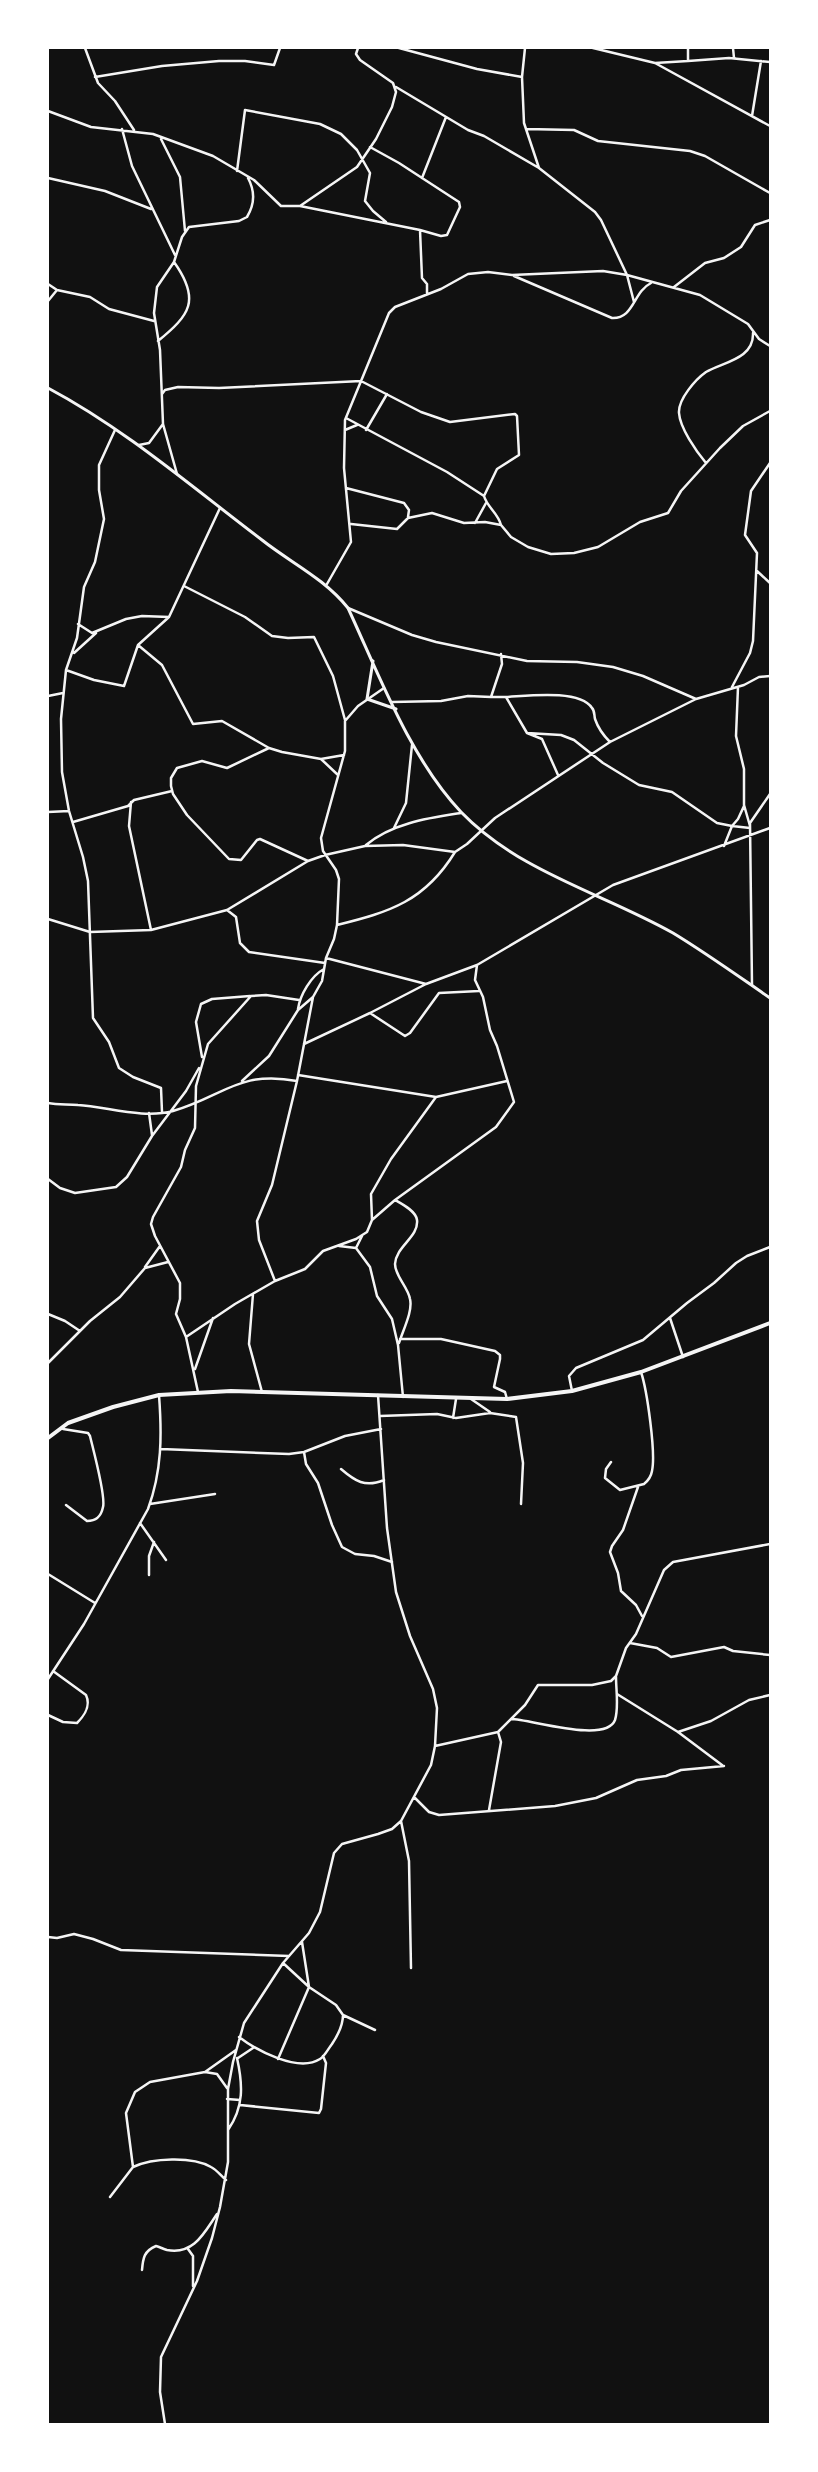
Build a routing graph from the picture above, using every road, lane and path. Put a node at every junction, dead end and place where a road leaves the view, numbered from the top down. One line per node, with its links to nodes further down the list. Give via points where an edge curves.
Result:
1 (85, 48): 14 (street)
2 (280, 48): 14 (street, via 274,65 245,60 218,61)
3 (358, 48): 16 (street, via 356,54 360,60)
4 (399, 48): 15 (street, via 477,69)
5 (524, 48): 15 (street)
6 (593, 48): 13 (street)
7 (688, 48): 10 (street)
8 (733, 48): 9 (street)
9 (734, 58): 10 (street); 11 (street)
10 (688, 61): 13 (street)
11 (760, 61): 12 (street); 18 (street)
12 (770, 62)
13 (654, 64): 18 (street)
14 (95, 77): 23 (street)
15 (522, 77): 21 (street)
16 (396, 87): 19 (street); 25 (street, via 392,107)
17 (48, 111): 22 (street, via 91,127)
18 (752, 116): 20 (street)
19 (446, 117): 27 (street); 31 (street)
20 (770, 126)
21 (526, 128): 27 (street); 32 (street, via 574,130 598,141 690,151 705,156)
22 (122, 129): 23 (street); 34 (street, via 127,153)
23 (134, 130): 24 (street)
24 (160, 138): 28 (street, via 213,156); 38 (street, via 180,177)
25 (370, 148): 26 (street); 31 (street)
26 (362, 159): 28 (street, via 352,143 321,124 245,110); 33 (street, via 353,171); 36 (street, via 370,173 365,201)
27 (539, 168): 41 (street, via 595,212)
28 (236, 171): 29 (street)
29 (247, 177): 33 (street, via 279,205); 38 (street, via 254,193 247,217 239,221 192,226)
30 (48, 178): 34 (street, via 106,191)
31 (422, 178): 37 (street, via 459,202 460,207 447,235)
32 (770, 193)
33 (300, 206): 36 (street)
34 (152, 209): 39 (street)
35 (770, 220): 45 (street, via 755,225 734,253 705,264)
36 (388, 223): 37 (street)
37 (420, 230): 47 (street, via 422,278 427,284)
38 (185, 232): 39 (street)
39 (175, 257): 40 (street)
40 (174, 262): 50 (street, via 157,287); 52 (street, via 187,288 188,310 182,321)
41 (627, 275): 42 (street, via 603,271); 43 (street); 49 (street)
42 (512, 276): 47 (street, via 488,272 468,274); 49 (street, via 612,318 624,316)
43 (651, 283): 45 (street); 49 (street, via 640,290)
44 (48, 284): 46 (street)
45 (674, 288): 51 (street, via 700,295)
46 (57, 290): 48 (street); 50 (street, via 90,297 109,310)
47 (427, 294): 54 (street, via 392,309)
48 (48, 301)
49 (634, 302)
50 (155, 321): 52 (street)
51 (752, 329): 53 (street); 66 (street, via 753,337 746,352 704,374 687,393 680,407 690,442)
52 (158, 342): 56 (street)
53 (770, 346)
54 (361, 381): 56 (street, via 178,387); 57 (street); 59 (street)
55 (48, 388): 62 (street)
56 (162, 394): 60 (street)
57 (387, 394): 64 (street); 70 (street, via 421,412 450,422 510,414 517,416 519,456 498,469)
58 (770, 411): 66 (street, via 738,430)
59 (346, 418): 61 (street); 63 (street)
60 (163, 424): 65 (street, via 149,443); 68 (street)
61 (357, 425): 63 (street); 64 (street)
62 (116, 429): 65 (street); 83 (street, via 99,465 104,519 95,562 84,587)
63 (344, 430): 69 (street)
64 (366, 430): 70 (street, via 447,472)
65 (139, 445): 68 (street)
66 (706, 463): 76 (street, via 681,491 668,513 640,522 598,547 551,554 520,543)
67 (770, 463): 77 (street, via 750,495 745,535 757,553)
68 (177, 475): 72 (street)
69 (346, 488): 73 (street, via 404,503 409,510); 75 (street)
70 (484, 496): 71 (street)
71 (486, 503): 74 (street); 76 (street, via 495,510)
72 (220, 508): 79 (street, via 273,549); 80 (street)
73 (408, 518): 74 (street, via 432,513); 75 (street, via 397,529)
74 (475, 523): 76 (street)
75 (351, 524): 79 (street, via 350,545)
76 (501, 525)
77 (757, 571): 78 (street); 93 (street, via 750,653)
78 (770, 583)
79 (327, 584): 81 (street)
80 (184, 586): 82 (street); 102 (street, via 245,617 272,636 314,637 333,676)
81 (348, 608): 87 (street, via 412,635); 88 (street)
82 (170, 617): 84 (street, via 126,619); 85 (street)
83 (78, 624): 84 (street, via 87,631); 86 (street)
84 (97, 632): 86 (street)
85 (138, 644): 89 (street, via 124,686); 106 (street, via 162,665 193,724 222,721)
86 (73, 654): 89 (street)
87 (501, 654): 96 (street, via 502,664); 99 (street, via 528,661 613,667)
88 (373, 661): 91 (street); 98 (street)
89 (66, 670): 94 (street)
90 (770, 676): 92 (street, via 759,677)
91 (385, 687): 98 (street); 100 (street)
92 (738, 687): 93 (street); 115 (street, via 736,736 744,775)
93 (731, 688): 99 (street)
94 (63, 692): 95 (street); 116 (street, via 62,772)
95 (48, 696)
96 (491, 697): 97 (street); 100 (street)
97 (506, 697): 103 (street); 105 (street, via 562,695 587,703)
98 (367, 699): 101 (street); 102 (street)
99 (696, 699): 105 (street)
100 (392, 702): 101 (street)
101 (396, 709): 104 (street)
102 (346, 721): 108 (street)
103 (527, 733): 107 (street, via 562,734); 111 (street, via 542,739)
104 (413, 742): 118 (street, via 440,786); 122 (street, via 406,803)
105 (610, 742): 107 (street)
106 (269, 748): 109 (street); 112 (street, via 227,768 202,761 177,768 171,778)
107 (591, 754): 111 (street); 120 (street, via 639,786 672,792 717,823)
108 (344, 755): 109 (street); 110 (street)
109 (321, 759): 110 (street)
110 (339, 775): 129 (street, via 320,842)
111 (558, 775): 124 (street)
112 (172, 791): 114 (street); 130 (street, via 187,815 229,859 241,860 260,839)
113 (770, 794): 121 (street, via 752,818)
114 (131, 802): 119 (street, via 128,806); 135 (street, via 130,826)
115 (744, 806): 120 (street); 121 (street)
116 (69, 811): 117 (street); 119 (street)
117 (48, 812)
118 (462, 813): 122 (street, via 423,819); 124 (street)
119 (73, 822): 136 (street, via 86,869)
120 (732, 826): 121 (street); 127 (street)
121 (750, 827): 125 (street)
122 (394, 828): 126 (street)
123 (770, 828): 125 (street)
124 (481, 829): 128 (street); 131 (street, via 523,860)
125 (751, 836): 127 (street); 142 (street)
126 (365, 846): 128 (street, via 402,845); 129 (street)
127 (724, 846): 131 (street, via 613,885)
128 (455, 852): 134 (street, via 442,873 409,901 379,914)
129 (325, 855): 130 (street); 134 (street, via 339,879)
130 (308, 861): 132 (street)
131 (594, 895): 139 (street); 142 (street, via 672,934)
132 (227, 910): 135 (street); 138 (street, via 236,916 240,943 249,952)
133 (48, 919): 136 (street)
134 (337, 925): 137 (street)
135 (151, 930): 136 (street)
136 (90, 932): 161 (street, via 93,1018 109,1042 119,1068 161,1088)
137 (326, 958): 138 (street); 141 (street)
138 (325, 963): 140 (street)
139 (477, 965): 141 (street); 143 (street, via 475,980)
140 (324, 969): 145 (street); 147 (street, via 315,976)
141 (426, 984): 149 (street)
142 (752, 985): 146 (street)
143 (480, 991): 149 (street, via 439,993 405,1036); 156 (street)
144 (251, 996): 147 (street); 151 (street, via 213,1036); 151 (street, via 201,1004 196,1022)
145 (314, 997): 148 (street); 150 (street)
146 (770, 998)
147 (299, 1000): 148 (street)
148 (298, 1010): 155 (street, via 269,1056)
149 (370, 1013): 150 (street)
150 (304, 1044): 153 (street)
151 (202, 1060): 152 (street)
152 (200, 1067): 158 (street); 160 (street)
153 (298, 1076): 154 (street); 157 (street)
154 (297, 1081): 155 (street, via 268,1077); 174 (street, via 269,1193 257,1221 259,1240)
155 (241, 1082): 158 (street)
156 (506, 1082): 157 (street); 165 (street, via 514,1102 496,1127)
157 (436, 1097): 166 (street, via 391,1159 371,1194)
158 (197, 1102): 160 (street); 168 (street, via 195,1128 181,1168 152,1217 152,1227)
159 (48, 1103): 162 (street)
160 (171, 1111): 161 (street); 163 (street)
161 (162, 1112): 162 (street)
162 (149, 1113): 163 (street)
163 (152, 1136): 164 (street, via 127,1177 116,1187 75,1193)
164 (48, 1179)
165 (395, 1200): 166 (street); 182 (street, via 413,1213 417,1221 416,1229 398,1252 395,1264 411,1305)
166 (372, 1220): 167 (street)
167 (362, 1235): 169 (street); 171 (street)
168 (160, 1246): 172 (street); 173 (street)
169 (338, 1246): 171 (street); 174 (street, via 323,1251 304,1269)
170 (770, 1247): 178 (street, via 736,1263)
171 (356, 1248): 183 (street, via 370,1267 377,1296 392,1319)
172 (168, 1262): 173 (street); 181 (street, via 180,1283 176,1314)
173 (145, 1268): 180 (street, via 120,1297)
174 (275, 1281): 175 (street)
175 (253, 1294): 177 (street); 190 (street, via 249,1344)
176 (48, 1314): 180 (street)
177 (213, 1316): 181 (street); 186 (street)
178 (670, 1318): 184 (street); 188 (street, via 642,1340 576,1368 570,1376)
179 (770, 1323): 184 (main road)
180 (80, 1331): 185 (street)
181 (186, 1337): 186 (street)
182 (400, 1339): 183 (street); 196 (street, via 441,1339 495,1351 500,1359 494,1387 505,1392)
183 (398, 1345): 193 (street)
184 (682, 1357): 187 (main road)
185 (48, 1363)
186 (195, 1370): 189 (street)
187 (641, 1372): 188 (main road); 208 (street, via 653,1464 650,1480)
188 (572, 1391): 196 (main road)
189 (198, 1392): 190 (main road); 191 (main road)
190 (262, 1392): 192 (main road)
191 (159, 1395): 200 (main road, via 99,1412 68,1423); 203 (street)
192 (378, 1395): 193 (main road); 198 (street)
193 (403, 1397): 194 (main road)
194 (456, 1399): 195 (main road); 199 (street)
195 (471, 1399): 196 (main road); 197 (street)
196 (507, 1399)
197 (490, 1413): 199 (street); 211 (street, via 516,1417 523,1463)
198 (380, 1416): 199 (street, via 437,1414); 201 (street)
199 (453, 1418)
200 (63, 1429): 202 (main road); 212 (street, via 90,1436 104,1505 94,1521 87,1521)
201 (381, 1429): 204 (street, via 345,1436); 207 (street)
202 (48, 1438)
203 (161, 1449): 204 (street); 210 (street)
204 (304, 1452): 217 (street, via 306,1464 318,1483 342,1547 356,1554)
205 (611, 1462): 208 (street, via 605,1474 607,1481 623,1491)
206 (341, 1469): 207 (street, via 358,1483)
207 (384, 1480): 217 (street)
208 (638, 1487): 221 (street, via 623,1530 610,1552 621,1591)
209 (215, 1494): 210 (street)
210 (150, 1504): 213 (street)
211 (521, 1504)
212 (66, 1505)
213 (140, 1523): 214 (street); 220 (street)
214 (154, 1542): 216 (street); 219 (street, via 149,1556)
215 (770, 1544): 221 (street, via 673,1562 664,1570)
216 (166, 1560)
217 (392, 1562): 233 (street, via 396,1592 410,1636 434,1688 437,1708)
218 (48, 1574): 220 (street)
219 (149, 1575)
220 (96, 1603): 224 (street)
221 (642, 1616): 222 (street)
222 (630, 1643): 223 (street, via 657,1648 671,1657 724,1647); 225 (street)
223 (770, 1656)
224 (54, 1671): 226 (street); 229 (street, via 86,1695 88,1707 77,1723)
225 (616, 1676): 227 (street); 230 (street, via 600,1684 538,1684 524,1705)
226 (48, 1679)
227 (616, 1694): 230 (street, via 615,1720 603,1729 573,1730); 232 (street)
228 (770, 1695): 232 (street, via 749,1700 711,1721)
229 (48, 1715)
230 (510, 1718): 231 (street)
231 (498, 1732): 233 (street); 235 (street, via 501,1742)
232 (678, 1732): 235 (street, via 724,1766 682,1770 637,1780 596,1798 570,1803)
233 (435, 1746): 234 (street, via 431,1765)
234 (414, 1797): 235 (street, via 433,1814); 236 (street)
235 (489, 1810)
236 (401, 1821): 238 (street, via 392,1829 342,1844 334,1854 320,1912); 241 (street, via 409,1861)
237 (48, 1937): 239 (street, via 74,1934 121,1950)
238 (302, 1942): 239 (street); 242 (street)
239 (289, 1956): 240 (street)
240 (283, 1963): 242 (street); 245 (street, via 248,2016)
241 (411, 1968)
242 (309, 1987): 243 (street, via 336,2005); 250 (street)
243 (343, 2015): 244 (street); 248 (street, via 337,2036)
244 (375, 2030)
245 (239, 2037): 246 (street); 247 (street)
246 (253, 2048): 249 (street); 250 (street)
247 (236, 2050): 251 (street); 252 (street)
248 (323, 2056): 250 (street, via 314,2062); 256 (street, via 326,2063 319,2113)
249 (237, 2058): 251 (street); 255 (street, via 242,2082)
250 (278, 2059)
251 (232, 2062): 253 (street)
252 (204, 2072): 253 (street, via 217,2074); 258 (street, via 150,2082 135,2092 126,2113)
253 (228, 2089): 254 (street)
254 (227, 2099): 255 (street); 257 (street)
255 (241, 2100): 256 (street)
256 (240, 2105): 257 (street)
257 (228, 2130): 259 (street)
258 (133, 2167): 259 (street, via 157,2160 196,2162 210,2166); 260 (street)
259 (226, 2180): 261 (street)
260 (110, 2197)
261 (219, 2211): 262 (street, via 198,2242); 264 (street)
262 (188, 2249): 263 (street, via 154,2247 146,2253); 264 (street, via 194,2256)
263 (142, 2270)
264 (193, 2290): 265 (street, via 161,2357 160,2392)
265 (165, 2424)

